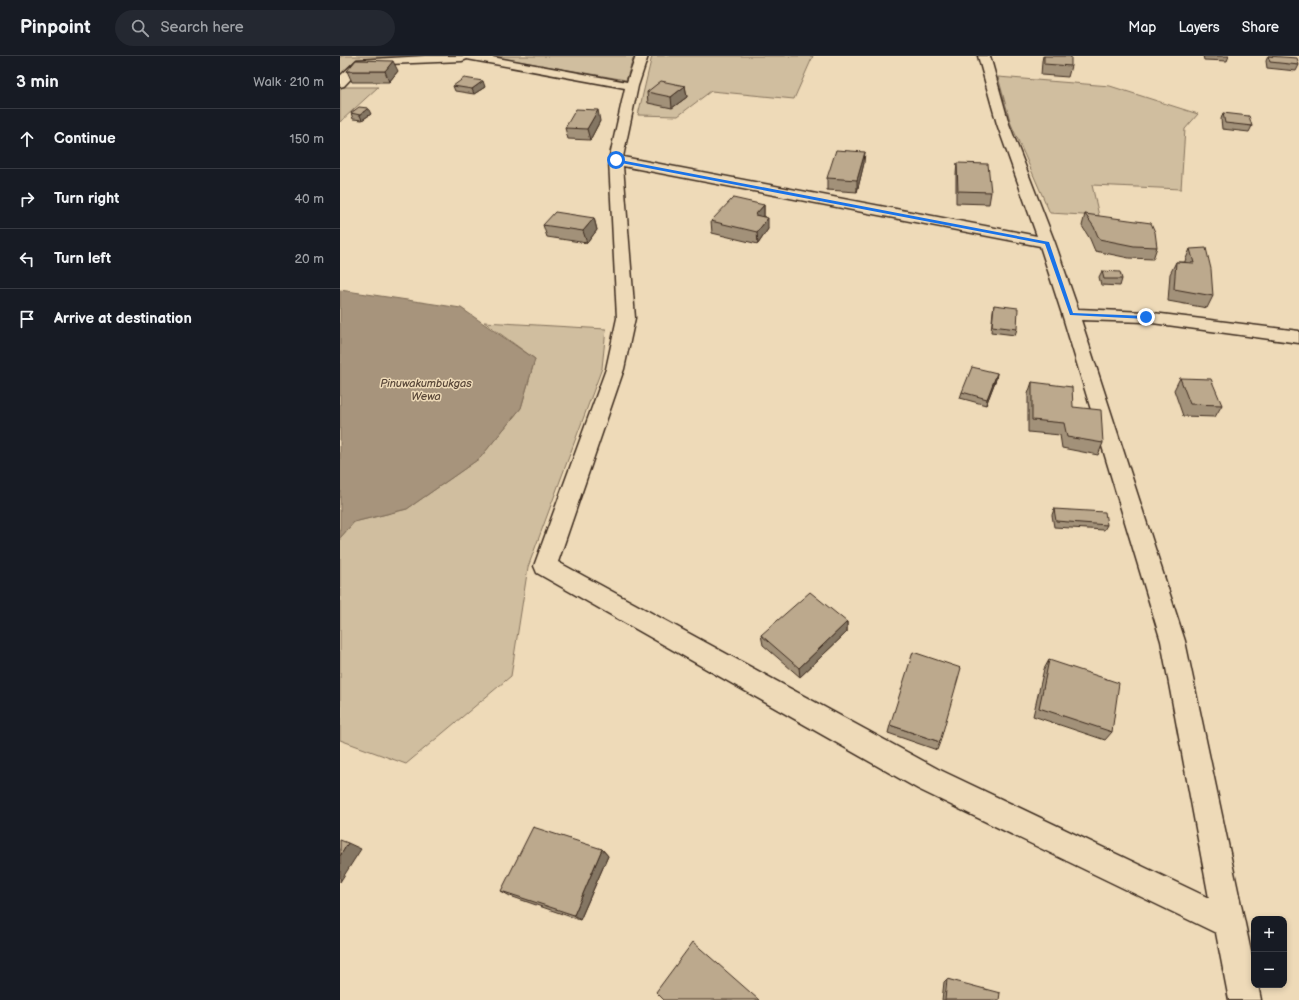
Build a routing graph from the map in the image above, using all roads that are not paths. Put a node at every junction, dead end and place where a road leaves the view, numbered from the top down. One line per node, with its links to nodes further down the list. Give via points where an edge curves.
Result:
1 (464, 56): 5 (street, via 361,62)
2 (468, 56): 6 (street)
3 (642, 56): 6 (street)
4 (984, 56): 8 (street, via 1003,124)
5 (340, 83)
6 (632, 86): 7 (street)
7 (616, 160): 8 (street); 11 (street, via 626,318 615,369 545,566 928,779)
8 (1047, 243): 9 (street)
9 (1071, 314): 10 (street, via 1146,317); 11 (street, via 1173,640)
10 (1299, 337)
11 (1229, 923): 12 (street)
12 (1245, 1000)

